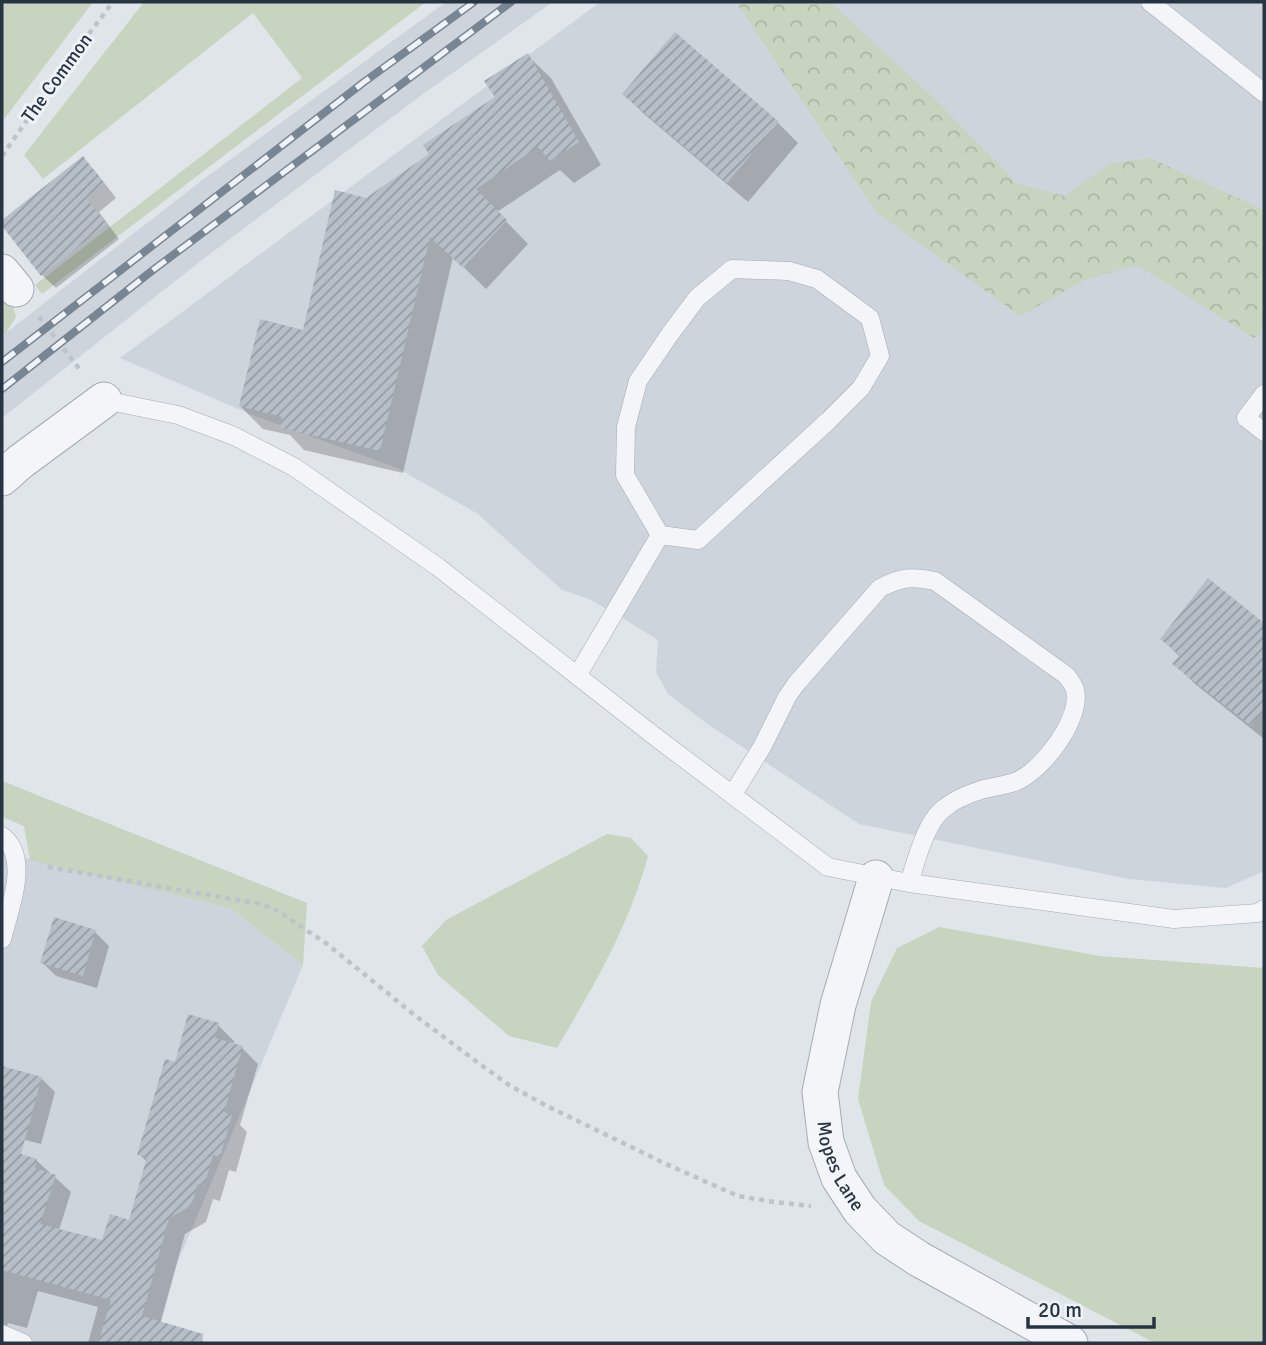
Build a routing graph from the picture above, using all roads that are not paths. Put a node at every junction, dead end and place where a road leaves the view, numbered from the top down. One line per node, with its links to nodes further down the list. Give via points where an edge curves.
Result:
1 (1150, 2): 2 (lane)
2 (1264, 93)
3 (95, 389): 6 (street); 8 (lane, via 234,436 294,467 438,567)
4 (1264, 394): 5 (lane, via 1246,418)
5 (1264, 432)
6 (2, 478)
7 (660, 535): 7 (lane, via 698,540 861,388 880,356 870,318 817,279 789,271 732,269 697,298 638,381 626,427 625,475); 8 (lane)
8 (577, 676): 9 (lane)
9 (733, 794): 11 (lane, via 828,867); 11 (lane, via 796,684 880,588 899,578 934,581 1067,676 1075,687 1076,704 1063,736 1035,770 1018,781 980,790 941,811)
10 (2, 836): 13 (lane, via 12,846 17,874)
11 (892, 880): 12 (lane, via 1174,919); 16 (street, Mopes Lane, via 838,1005 820,1092 826,1142 839,1178 860,1210 887,1238)
12 (1262, 913)
13 (2, 939)
14 (2, 1334): 15 (lane)
15 (23, 1343)
16 (1070, 1343)

